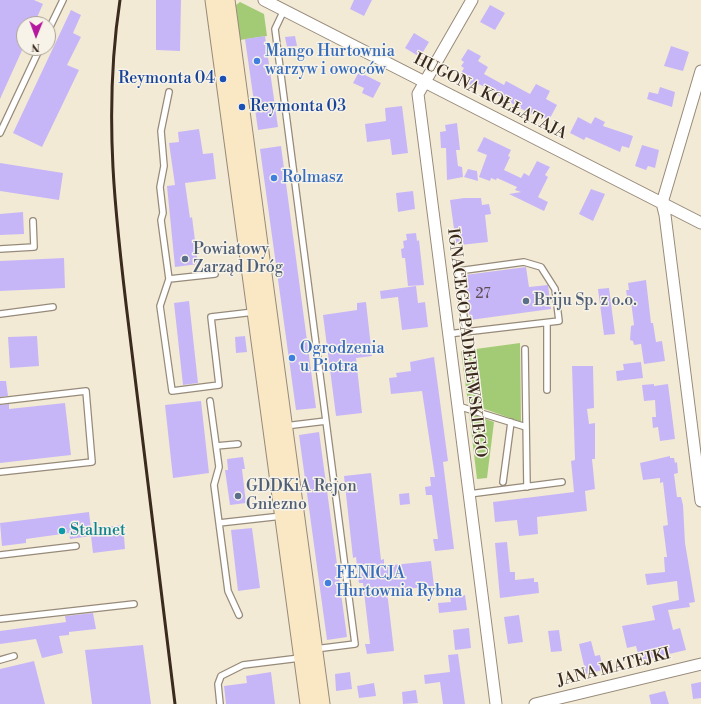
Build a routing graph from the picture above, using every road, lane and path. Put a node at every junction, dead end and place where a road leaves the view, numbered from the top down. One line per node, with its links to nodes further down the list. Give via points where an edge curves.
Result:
1 (63, 0): 7 (lane)
2 (213, 0): 14 (street)
3 (227, 0): 13 (street)
4 (264, 0): 6 (street, HUGONA KOŁŁĄTAJA)
5 (472, 0): 10 (street, IGNACEGO PADEREWSKIEGO)
6 (284, 10): 10 (street, HUGONA KOŁŁĄTAJA); 33 (lane, via 275,29)
7 (55, 16)
8 (36, 56): 12 (lane)
9 (701, 71): 15 (street)
10 (425, 81): 15 (street, HUGONA KOŁŁĄTAJA); 27 (street, IGNACEGO PADEREWSKIEGO, via 418,94)
11 (169, 92): 20 (lane, via 161,131 164,166 160,187 163,213 161,220)
12 (0, 133)
13 (248, 142): 14 (lane); 22 (street)
14 (232, 145): 23 (street)
15 (662, 203): 17 (street, HUGONA KOŁŁĄTAJA); 44 (street)
16 (33, 222): 18 (lane, via 34,247)
17 (701, 223)
18 (0, 249)
19 (215, 274): 20 (lane)
20 (169, 279): 23 (lane, via 160,306 172,391 219,385 211,317)
21 (53, 307): 24 (lane)
22 (270, 311): 23 (lane); 35 (street)
23 (255, 312): 35 (street)
24 (0, 314)
25 (547, 322): 26 (lane); 26 (lane, via 558,321 555,289 541,267 524,262 458,271); 29 (lane)
26 (466, 332): 27 (lane)
27 (448, 334): 32 (street, IGNACEGO PADEREWSKIEGO)
28 (525, 349): 36 (lane)
29 (547, 390)
30 (0, 401): 39 (lane, via 86,391 92,462)
31 (210, 401): 38 (lane)
32 (458, 406): 34 (lane); 43 (street, IGNACEGO PADEREWSKIEGO)
33 (326, 421): 35 (lane); 52 (lane, via 355,644)
34 (511, 422): 36 (lane); 40 (lane)
35 (278, 427): 45 (street)
36 (526, 427): 42 (lane)
37 (238, 444): 38 (lane)
38 (216, 446): 46 (lane, via 219,467 214,485)
39 (0, 472)
40 (503, 482)
41 (562, 482): 42 (lane)
42 (527, 487): 43 (lane)
43 (469, 494): 59 (street, IGNACEGO PADEREWSKIEGO)
44 (701, 501)
45 (290, 515): 46 (lane); 52 (street)
46 (219, 523): 50 (lane, via 228,591)
47 (76, 546): 48 (lane)
48 (0, 555)
49 (134, 604): 51 (lane)
50 (240, 615)
51 (0, 619)
52 (306, 653): 56 (lane, via 243,665 220,676); 57 (street); 58 (street)
53 (14, 656): 54 (lane)
54 (0, 660)
55 (701, 664): 60 (street, JANA MATEJKI)
56 (220, 704)
57 (308, 704)
58 (322, 704)
59 (496, 704)
60 (535, 704)

